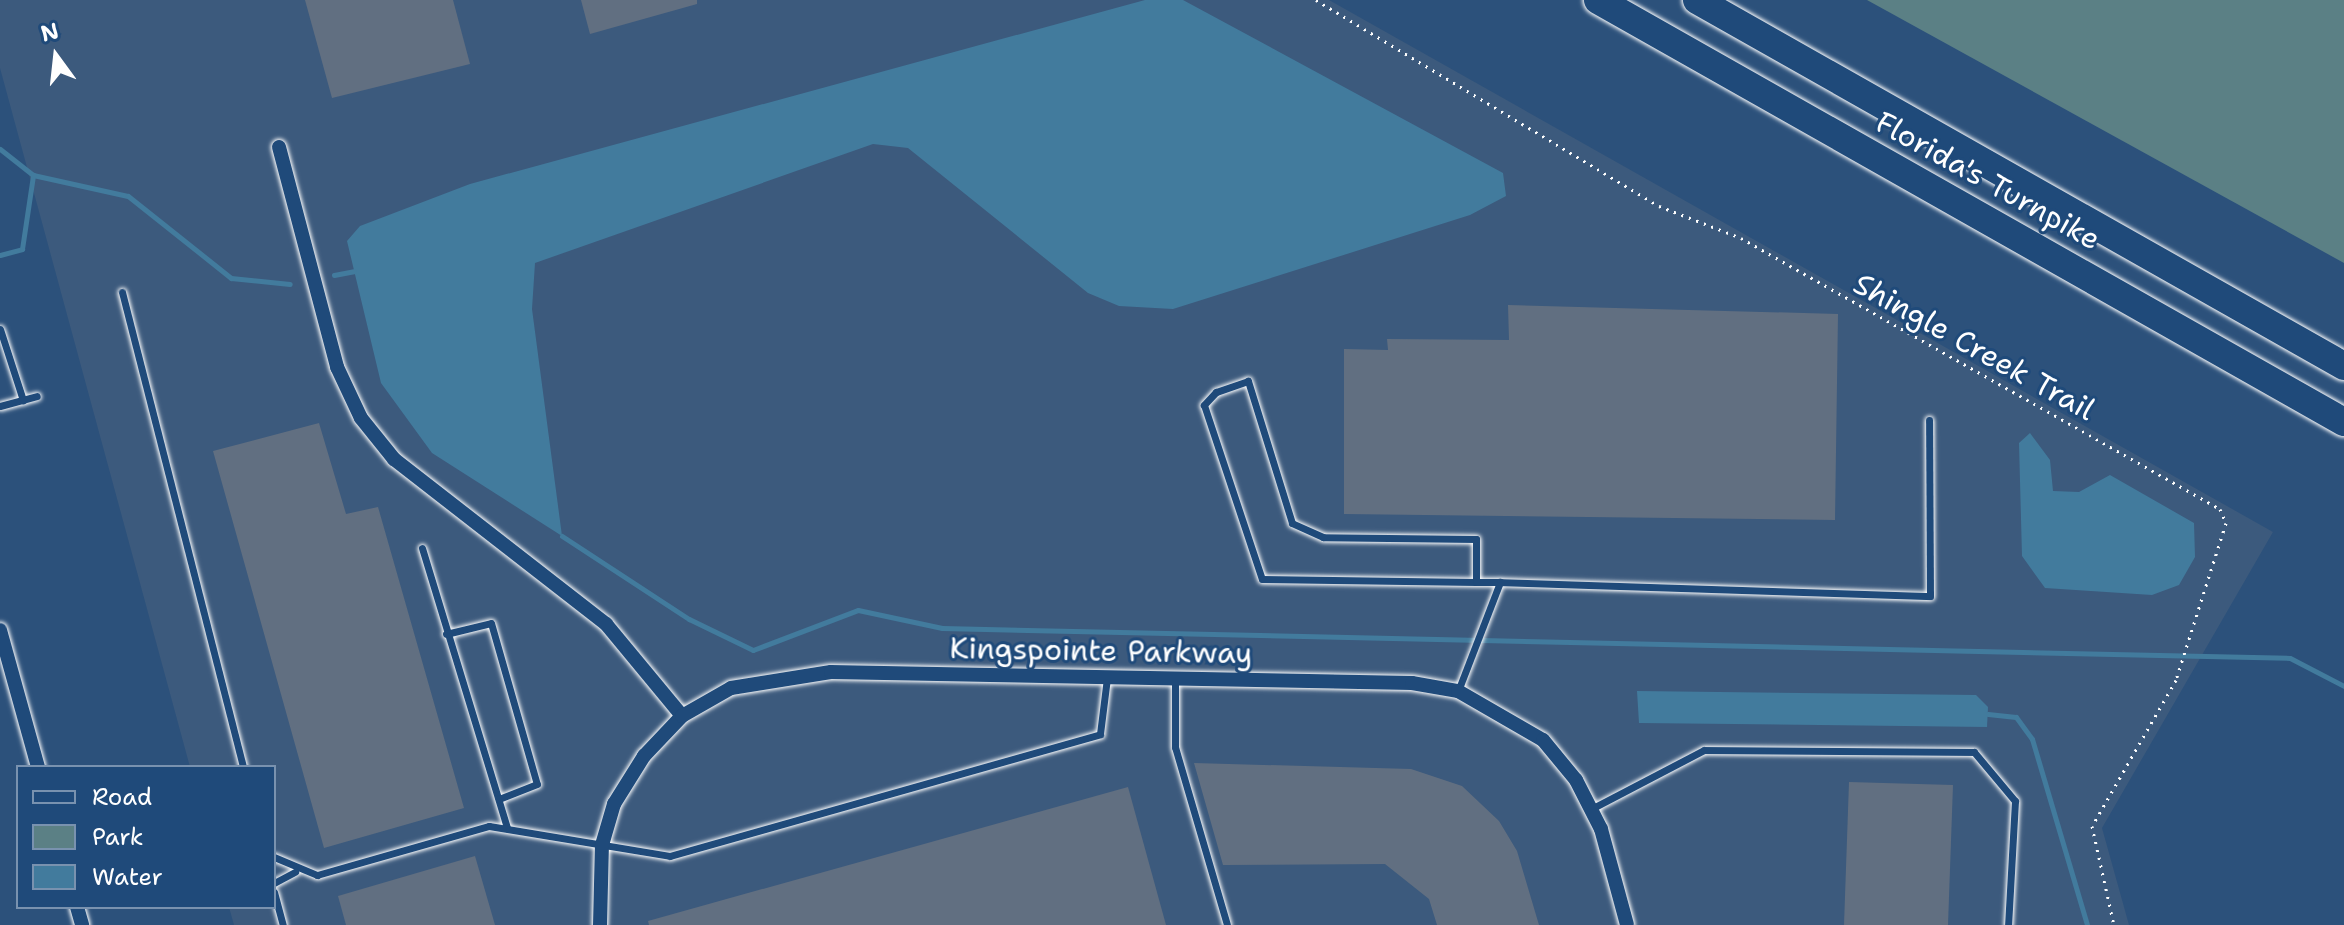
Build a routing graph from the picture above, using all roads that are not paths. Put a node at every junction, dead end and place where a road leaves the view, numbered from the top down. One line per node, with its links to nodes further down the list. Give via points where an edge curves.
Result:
1 (1598, 0): 11 (highway, Florida's Turnpike)
2 (1697, 0): 6 (highway, Florida's Turnpike)
3 (279, 147): 20 (street, via 337,367 361,418 394,459 606,624)
4 (122, 292): 22 (lane)
5 (0, 329): 8 (lane)
6 (2344, 366)
7 (37, 396): 8 (lane)
8 (23, 400): 9 (lane)
9 (0, 406)
10 (1929, 420): 14 (lane, via 1930,596)
11 (2344, 422)
12 (422, 548): 16 (lane)
13 (1476, 582): 13 (lane, via 1262,579 1204,405 1216,392 1248,381 1292,523 1323,537 1476,539); 14 (lane)
14 (1500, 582): 19 (lane)
15 (0, 630): 21 (street)
16 (446, 634): 23 (lane); 23 (lane, via 491,623 537,784)
17 (1107, 678): 18 (street, Kingspointe Parkway); 20 (street, Kingspointe Parkway, via 776,676 731,688); 26 (lane, via 1100,734 670,856)
18 (1175, 679): 19 (street, Kingspointe Parkway, via 1412,683); 33 (lane, via 1175,747)
19 (1458, 691): 24 (street, Kingspointe Parkway, via 1543,740)
20 (682, 716): 26 (street, Kingspointe Parkway, via 644,756 614,804)
21 (37, 765)
22 (242, 765)
23 (499, 799): 25 (lane)
24 (1591, 809): 34 (street, Kingspointe Parkway); 35 (lane, via 1704,750 1974,752 2015,801)
25 (507, 828): 26 (lane); 28 (lane, via 317,875)
26 (602, 845): 32 (street, Kingspointe Parkway)
27 (276, 858): 28 (lane)
28 (295, 872): 29 (lane)
29 (276, 882)
30 (276, 899): 31 (lane)
31 (283, 925)
32 (600, 925)
33 (1227, 925)
34 (1627, 925)
35 (2008, 925)

